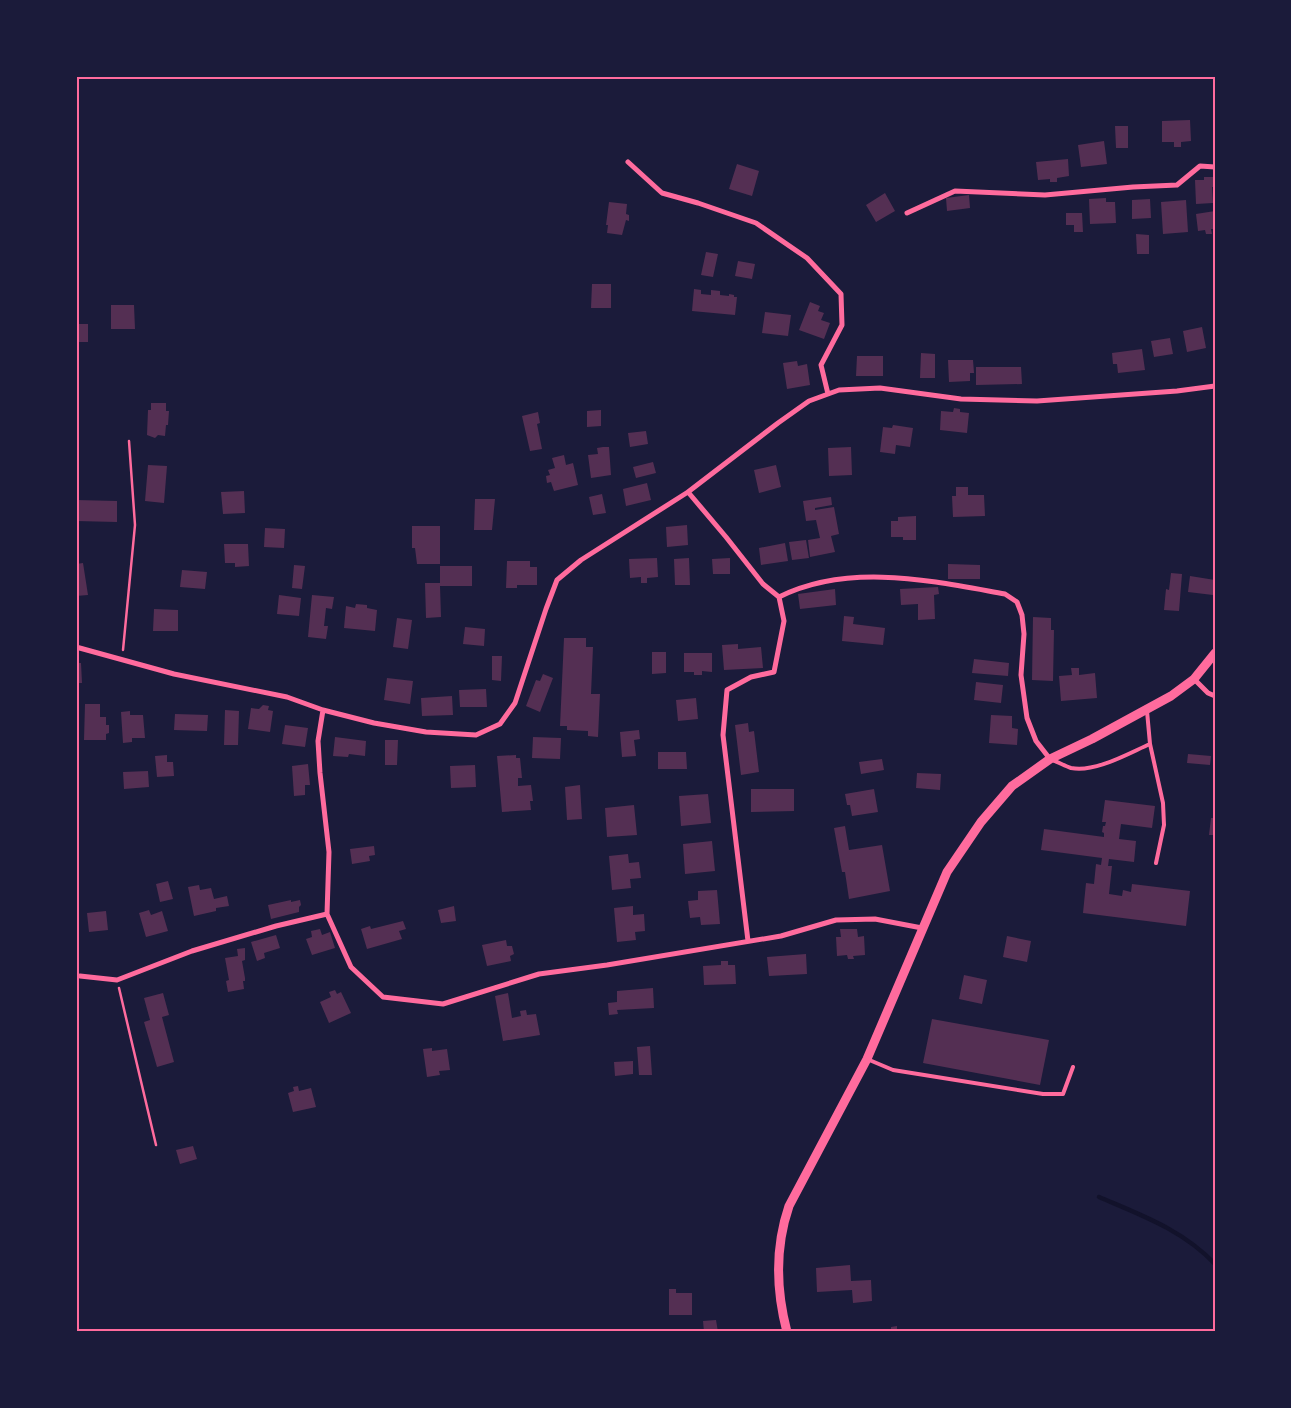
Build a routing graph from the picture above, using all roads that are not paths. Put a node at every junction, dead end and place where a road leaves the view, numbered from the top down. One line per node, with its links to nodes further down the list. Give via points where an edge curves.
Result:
1 (628, 162): 5 (street, via 662,193 756,223 807,258 841,294 842,326 820,365)
2 (1215, 167): 3 (street, via 1200,166 1177,186 1045,195 955,190)
3 (907, 213)
4 (1215, 386): 5 (street, via 1037,401 961,399 880,388 839,390)
5 (828, 394): 6 (street, via 778,422)
6 (688, 492): 7 (street, via 763,584); 12 (street, via 580,560 557,580 515,703 500,724 476,735 426,732)
7 (779, 597): 15 (street, via 836,579 884,577 913,578 1005,594 1017,602 1022,615 1021,675 1027,718 1036,740); 19 (street, via 784,621 774,672 751,677 727,690 723,735)
8 (76, 647): 12 (street, via 174,674 287,698)
9 (1215, 652): 10 (street)
10 (1194, 679): 11 (street, via 1208,694); 13 (street)
11 (1215, 696)
12 (322, 710): 17 (street, via 318,741 329,852)
13 (1147, 711): 14 (lane); 15 (street)
14 (1150, 744): 15 (lane, via 1090,768 1072,768); 16 (lane, via 1164,810)
15 (1050, 759): 18 (street, via 1012,786 981,822 947,872)
16 (1156, 863)
17 (327, 914): 19 (street, via 351,967 383,997 443,1004 539,974); 20 (street, via 192,951 117,980)
18 (922, 928): 19 (street, via 875,919 836,920 781,936); 21 (street)
19 (748, 940)
20 (80, 976)
21 (866, 1059): 22 (lane, via 893,1070 1043,1094 1063,1094); 23 (street, via 803,1178 783,1224 778,1259)
22 (1073, 1067)
23 (788, 1332)

